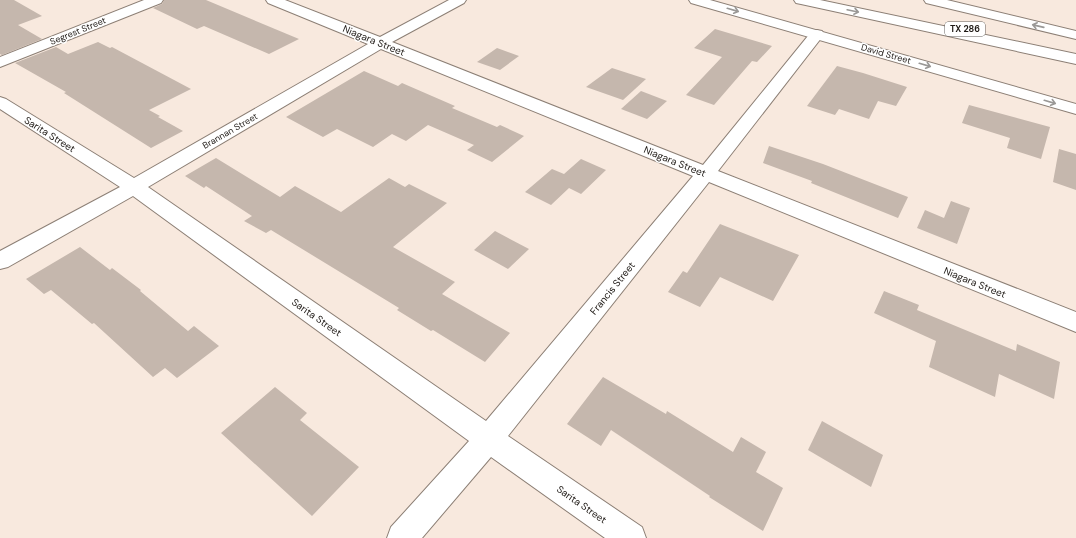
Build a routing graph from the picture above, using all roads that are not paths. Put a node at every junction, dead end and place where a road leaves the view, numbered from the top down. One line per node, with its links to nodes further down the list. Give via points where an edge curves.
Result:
1 (156, 0): 14 (main road, Segrest Street)
2 (273, 0): 12 (main road, Niagara Street)
3 (459, 0): 12 (main road, Brannan Street)
4 (696, 0): 10 (main road, David Street, one-way to 10)
5 (801, 0): 13 (main road, one-way to 13)
6 (854, 0): 13 (main road, TX 286)
7 (931, 0): 9 (main road, TX 286)
8 (938, 0): 9 (main road)
9 (959, 7): 11 (main road, TX 286, one-way to 9)
10 (817, 34): 16 (main road, David Street, one-way to 16); 17 (main road, Francis Street)
11 (1076, 35)
12 (380, 43): 17 (main road, Niagara Street); 18 (main road, Brannan Street)
13 (1076, 59)
14 (0, 62)
15 (0, 102): 18 (main road, Sarita Street)
16 (1076, 109)
17 (706, 173): 20 (main road, Niagara Street); 21 (main road, Francis Street)
18 (134, 187): 19 (main road, Brannan Street); 21 (main road, Sarita Street)
19 (0, 261)
20 (1076, 322)
21 (489, 439): 22 (main road, Francis Street); 23 (main road, Sarita Street)
22 (402, 538)
23 (631, 538)

